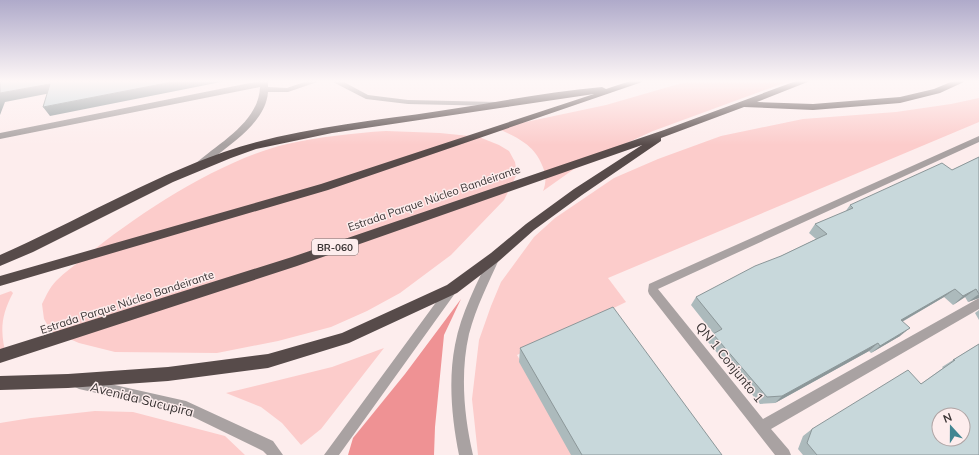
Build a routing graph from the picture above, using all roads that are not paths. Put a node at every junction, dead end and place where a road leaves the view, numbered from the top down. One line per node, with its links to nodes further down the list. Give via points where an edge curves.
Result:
1 (175, 102): 11 (street)
2 (261, 102): 13 (street, via 248,122)
3 (419, 102): 8 (street)
4 (515, 102): 8 (highway)
5 (578, 102): 16 (highway, via 317,189)
6 (748, 102): 9 (highway, Estrada Parque Núcleo Bandeirante / BR-060)
7 (872, 102): 9 (highway, via 813,107)
8 (505, 104): 13 (highway, via 329,129 270,142)
9 (740, 105): 10 (highway, Estrada Parque Núcleo Bandeirante / BR-060)
10 (668, 132): 14 (highway, via 578,192 530,227); 19 (highway, Estrada Parque Núcleo Bandeirante / BR-060, via 293,262)
11 (0, 136)
12 (979, 139): 22 (street, QN 1 Conjunto 1, via 652,288)
13 (198, 167): 15 (highway)
14 (495, 257): 17 (highway); 25 (street, via 476,299 461,346 460,432)
15 (0, 261)
16 (0, 281)
17 (452, 289): 20 (highway, via 344,339 268,361 168,374); 24 (street)
18 (979, 303): 22 (street)
19 (0, 356)
20 (68, 381): 21 (highway); 23 (street, Avenida Sucupira, via 186,407 268,446)
21 (0, 383)
22 (762, 427): 26 (street, QN 1 Conjunto 1)
23 (276, 455)
24 (331, 455)
25 (466, 455)
26 (784, 455)

